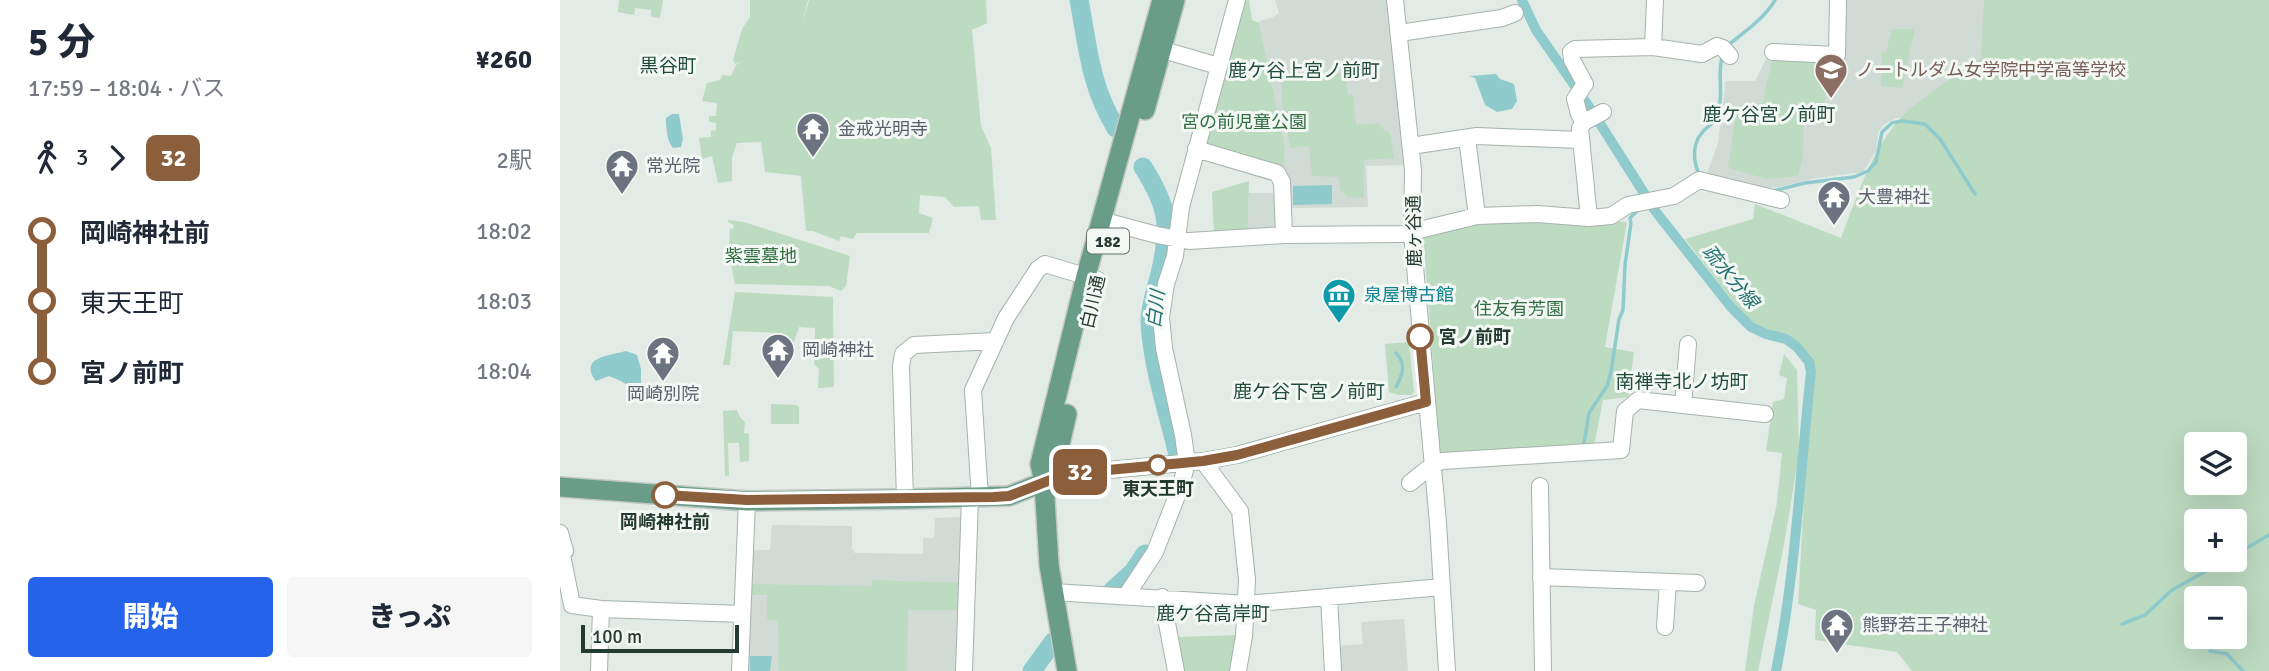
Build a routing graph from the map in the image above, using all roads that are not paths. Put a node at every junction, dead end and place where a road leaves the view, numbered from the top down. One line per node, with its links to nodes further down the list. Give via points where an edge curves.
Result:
1 (1161, 0): 9 (main road, 白川通 / 182)
2 (1175, 0): 9 (main road, 白川通 / 182)
3 (1237, 0): 13 (street)
4 (1395, 0): 8 (street, 鹿ヶ谷通)
5 (1655, 0): 10 (street)
6 (1838, 0): 12 (street, via 1838,55)
7 (1515, 13): 8 (street)
8 (1399, 33): 16 (street, 鹿ヶ谷通)
9 (1156, 47): 13 (street); 21 (main road, 白川通 / 182)
10 (1653, 47): 11 (street, via 1702,54 1717,46); 15 (street, via 1575,48 1571,52 1586,84 1574,99 1579,114 1595,116 1580,128)
11 (1727, 52)
12 (1773, 52)
13 (1218, 66): 17 (street)
14 (1467, 138): 15 (street); 16 (street); 19 (street)
15 (1580, 140): 20 (street)
16 (1411, 146): 22 (street, 鹿ヶ谷通)
17 (1196, 149): 23 (street, via 1277,173 1282,182); 24 (street)
18 (1781, 200): 20 (street, via 1699,180 1674,196 1628,205 1611,216)
19 (1477, 216): 20 (street); 22 (street)
20 (1588, 218)
21 (1106, 222): 24 (street); 25 (main road, 白川通 / 182)
22 (1412, 233): 23 (street); 28 (street, 鹿ヶ谷通)
23 (1284, 235): 24 (street)
24 (1169, 237): 31 (street, via 1161,317 1164,348 1184,435)
25 (1092, 278): 26 (street, via 1045,264); 33 (main road, 白川通 / 182, via 1040,464)
26 (995, 341): 37 (street, via 973,390); 38 (street, via 915,345 902,354)
27 (1688, 344): 29 (street)
28 (1426, 402): 31 (street, via 1237,455); 32 (street, 鹿ヶ谷通)
29 (1683, 405): 30 (street); 32 (street, via 1638,400 1625,411 1621,450 1442,461)
30 (1765, 414)
31 (1195, 462): 33 (street, via 1066,474); 47 (street, via 1155,552); 50 (street, via 1240,511)
32 (1432, 466): 34 (street); 45 (street, 鹿ヶ谷通)
33 (1044, 482): 37 (main road, via 1009,496); 46 (main road, 白川通 / 182)
34 (1410, 483)
35 (1540, 486): 42 (street)
36 (560, 487): 39 (main road)
37 (975, 498): 38 (main road); 56 (street)
38 (905, 499): 39 (main road)
39 (747, 500): 52 (street)
40 (560, 533): 41 (street, via 565,551)
41 (561, 555): 51 (street, via 572,605)
42 (1541, 577): 43 (street); 62 (street)
43 (1668, 582): 44 (street); 53 (street)
44 (1697, 583)
45 (1442, 587): 49 (street); 61 (street, 鹿ヶ谷通)
46 (1053, 592): 47 (street); 57 (main road, 白川通 / 182)
47 (1126, 596): 48 (street)
48 (1162, 597): 50 (street); 58 (street)
49 (1329, 597): 50 (street); 60 (street)
50 (1247, 604): 59 (street)
51 (601, 609): 52 (street); 54 (street)
52 (742, 614): 55 (street)
53 (1665, 627)
54 (598, 671)
55 (740, 671)
56 (964, 671)
57 (1067, 671)
58 (1176, 671)
59 (1238, 671)
60 (1333, 671)
61 (1447, 671)
62 (1543, 671)

